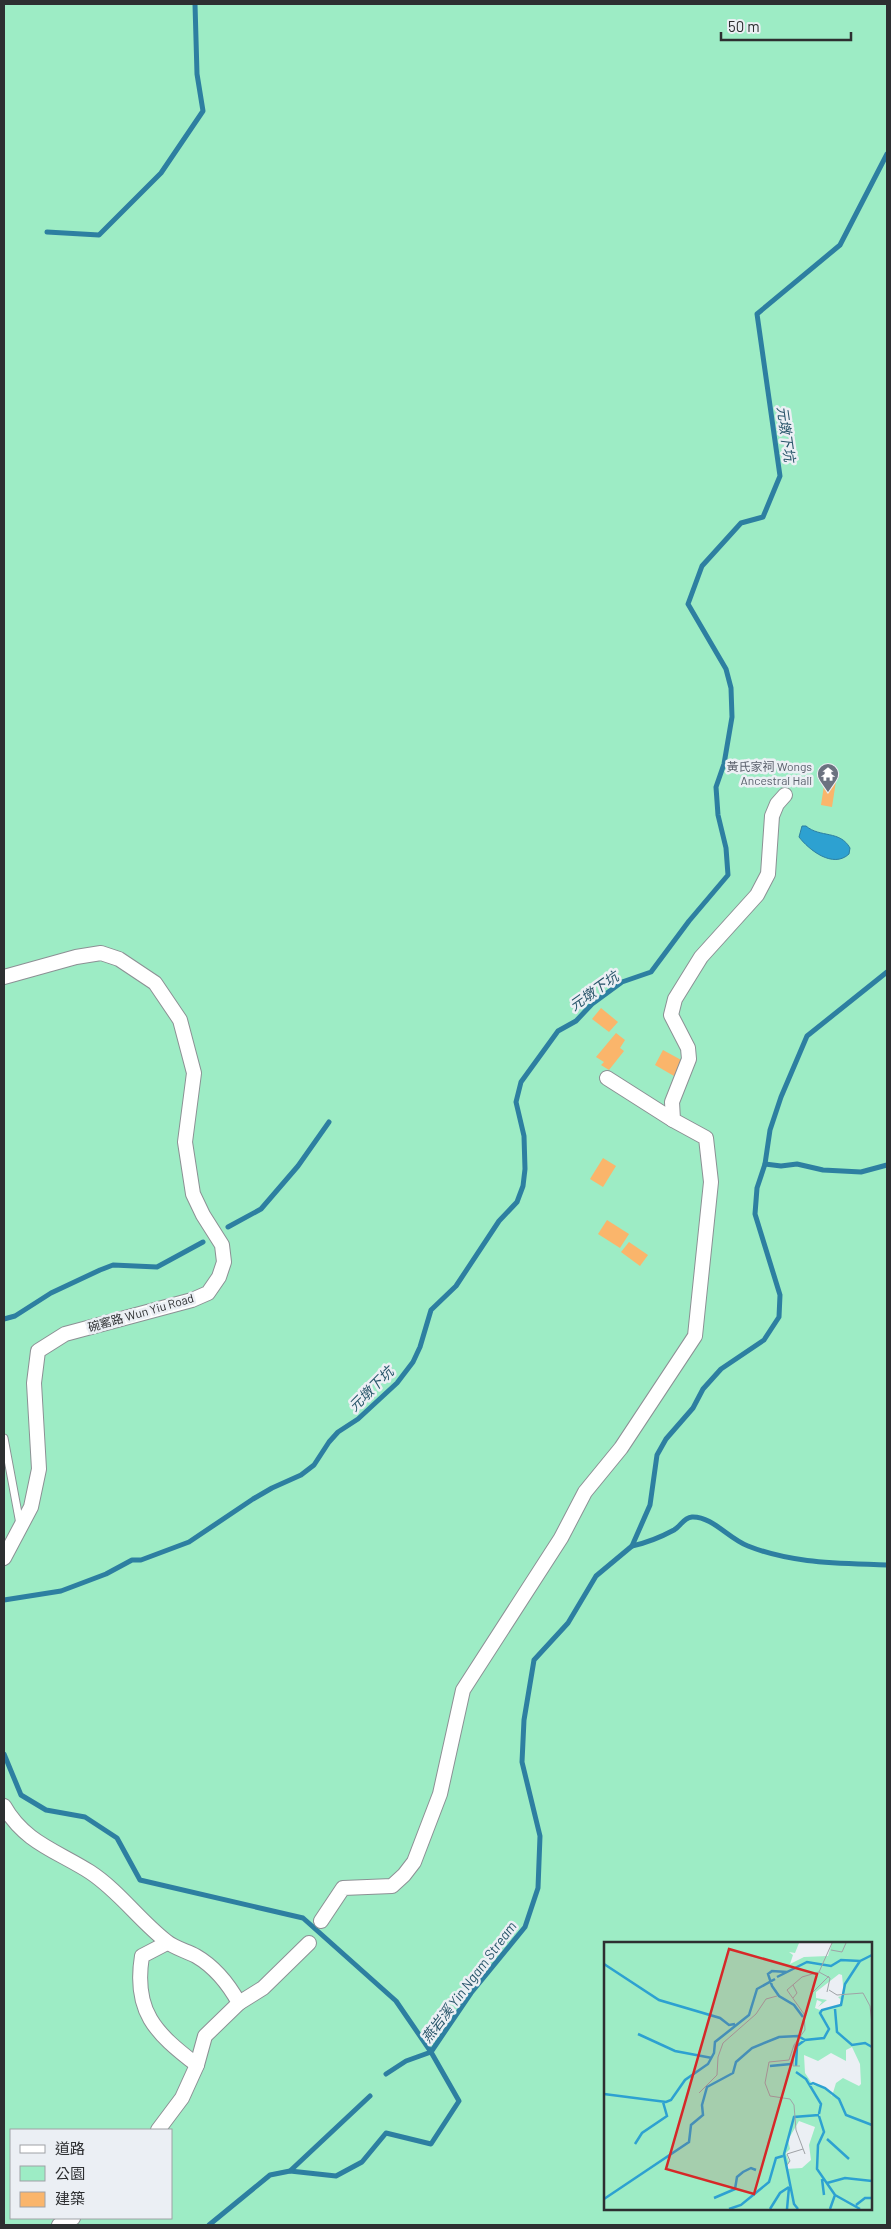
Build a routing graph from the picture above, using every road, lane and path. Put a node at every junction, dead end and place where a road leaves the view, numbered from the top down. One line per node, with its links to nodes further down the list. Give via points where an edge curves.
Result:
1 (785, 795): 4 (street, via 772,816 768,874 757,895 701,958 675,999 671,1015 688,1048 689,1059 672,1102)
2 (4, 977): 6 (street, 碗窰路 Wun Yiu Road, via 101,953 119,959 155,983 180,1020 194,1074 185,1142 192,1194 222,1245 224,1262 208,1293 64,1334 38,1351 34,1383 39,1469 31,1506)
3 (607, 1078): 4 (street)
4 (673, 1120): 9 (street, via 706,1138 712,1182 695,1336 621,1448 585,1492 561,1538 463,1690 440,1794 414,1862 392,1886 343,1888)
5 (4, 1438): 6 (lane)
6 (21, 1527): 7 (street, 碗窰路 Wun Yiu Road)
7 (4, 1558)
8 (4, 1806): 10 (street, via 13,1822 34,1840 108,1886)
9 (321, 1921)
10 (167, 1943): 12 (street, via 198,1957 227,1982); 13 (street, via 142,1956 138,1977 140,1997 156,2030)
11 (309, 1943): 12 (street, via 263,1988)
12 (239, 2003): 13 (street, via 205,2036)
13 (197, 2065): 14 (street, via 182,2098)
14 (159, 2129)
15 (71, 2219): 16 (street)
16 (59, 2225)

